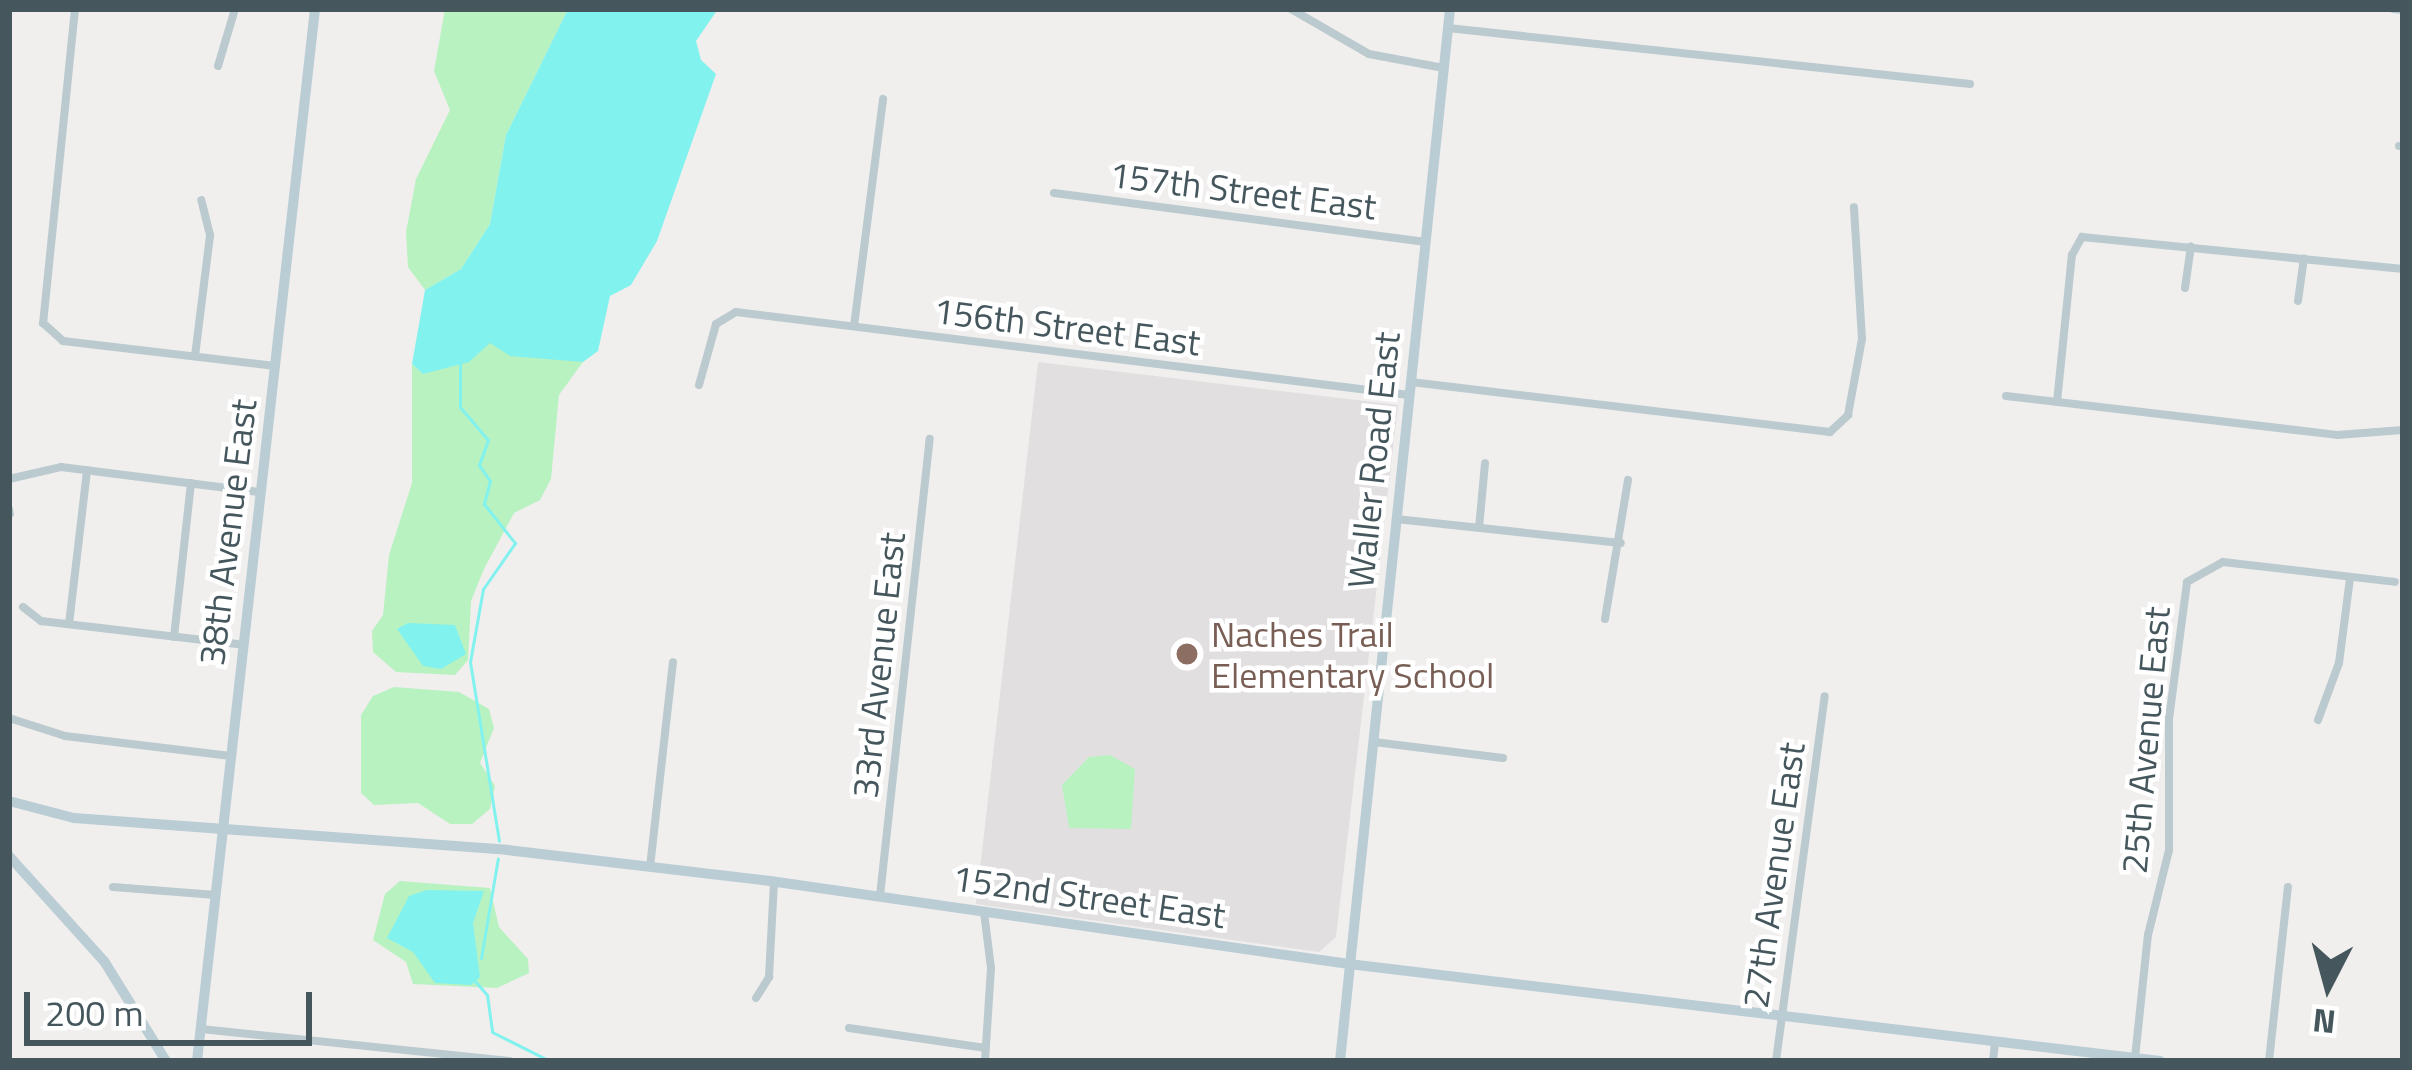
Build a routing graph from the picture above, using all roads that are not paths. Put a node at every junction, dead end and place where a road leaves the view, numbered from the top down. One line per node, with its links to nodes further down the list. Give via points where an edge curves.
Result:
1 (75, 9): 23 (street, via 41,317 52,335)
2 (235, 9): 9 (street)
3 (315, 9): 24 (main road, 38th Avenue East)
4 (1291, 9): 10 (street, via 1369,54)
5 (1450, 9): 8 (main road, Waller Road East)
6 (2393, 9): 7 (street)
7 (2403, 10)
8 (1448, 28): 10 (main road, Waller Road East); 11 (street)
9 (218, 66)
10 (1444, 68): 16 (main road, Waller Road East)
11 (1970, 84)
12 (884, 99): 22 (street)
13 (1054, 193): 16 (street, 157th Street East)
14 (200, 200): 23 (street, via 210,235)
15 (1854, 207): 26 (street, 156th Street East, via 1861,349 1848,415 1830,432)
16 (1426, 242): 26 (main road, Waller Road East)
17 (2191, 246): 18 (street); 20 (street); 28 (street, via 2093,234 2079,240)
18 (2304, 258): 19 (street); 21 (street)
19 (2403, 269)
20 (2185, 287)
21 (2299, 302)
22 (854, 326): 25 (street, 156th Street East, via 736,312 720,318); 26 (street, 156th Street East)
23 (196, 356): 24 (street)
24 (276, 367): 36 (main road, 38th Avenue East)
25 (698, 385)
26 (1410, 389): 37 (main road, Waller Road East)
27 (2006, 396): 28 (street)
28 (2057, 402): 29 (street, via 2359,436)
29 (2403, 430)
30 (930, 439): 62 (street, 33rd Avenue East)
31 (1486, 463): 38 (street)
32 (87, 470): 33 (street, via 51,468); 35 (street); 44 (street)
33 (9, 479)
34 (1628, 480): 39 (street)
35 (191, 483): 36 (street); 45 (street)
36 (262, 492): 46 (main road, 38th Avenue East)
37 (1396, 520): 38 (street); 51 (main road, Waller Road East)
38 (1479, 527): 39 (street)
39 (1621, 543): 43 (street)
40 (2350, 578): 41 (street); 50 (street, via 2339,663); 72 (street, 25th Avenue East, via 2223,562 2196,572 2182,601 2168,751 2169,850 2148,935)
41 (2395, 582)
42 (23, 608): 44 (street, via 35,619)
43 (1605, 619)
44 (69, 624): 45 (street)
45 (174, 637): 46 (street)
46 (244, 645): 52 (main road, 38th Avenue East)
47 (673, 662): 57 (street)
48 (1825, 696): 66 (street, 27th Avenue East)
49 (9, 718): 52 (street, via 64,736)
50 (2318, 720)
51 (1372, 742): 53 (street); 64 (main road, Waller Road East)
52 (231, 755): 55 (main road, 38th Avenue East)
53 (1503, 758)
54 (9, 801): 55 (main road, 152nd Street East, via 74,818)
55 (224, 829): 57 (main road, 152nd Street East); 61 (main road, 38th Avenue East)
56 (9, 856): 73 (main road, via 106,963)
57 (650, 867): 58 (main road, 152nd Street East)
58 (774, 881): 62 (main road, 152nd Street East); 65 (street, via 769,977)
59 (113, 887): 61 (street)
60 (2288, 887): 81 (street)
61 (216, 895): 68 (main road, 38th Avenue East)
62 (880, 896): 63 (main road, 152nd Street East)
63 (984, 912): 64 (main road, 152nd Street East); 70 (street, via 991,968)
64 (1349, 964): 66 (main road, 152nd Street East); 77 (main road, Waller Road East)
65 (756, 998)
66 (1781, 1016): 69 (main road, 152nd Street East); 78 (street, 27th Avenue East)
67 (849, 1028): 70 (street)
68 (201, 1029): 71 (main road, 38th Avenue East); 75 (street)
69 (1995, 1041): 72 (main road, 152nd Street East); 79 (street)
70 (986, 1048): 76 (street)
71 (198, 1058): 74 (main road)
72 (2134, 1058): 80 (main road, 152nd Street East)
73 (166, 1061)
74 (181, 1061)
75 (509, 1061)
76 (986, 1061)
77 (1340, 1061)
78 (1776, 1061)
79 (1993, 1061)
80 (2160, 1061)
81 (2269, 1061)

